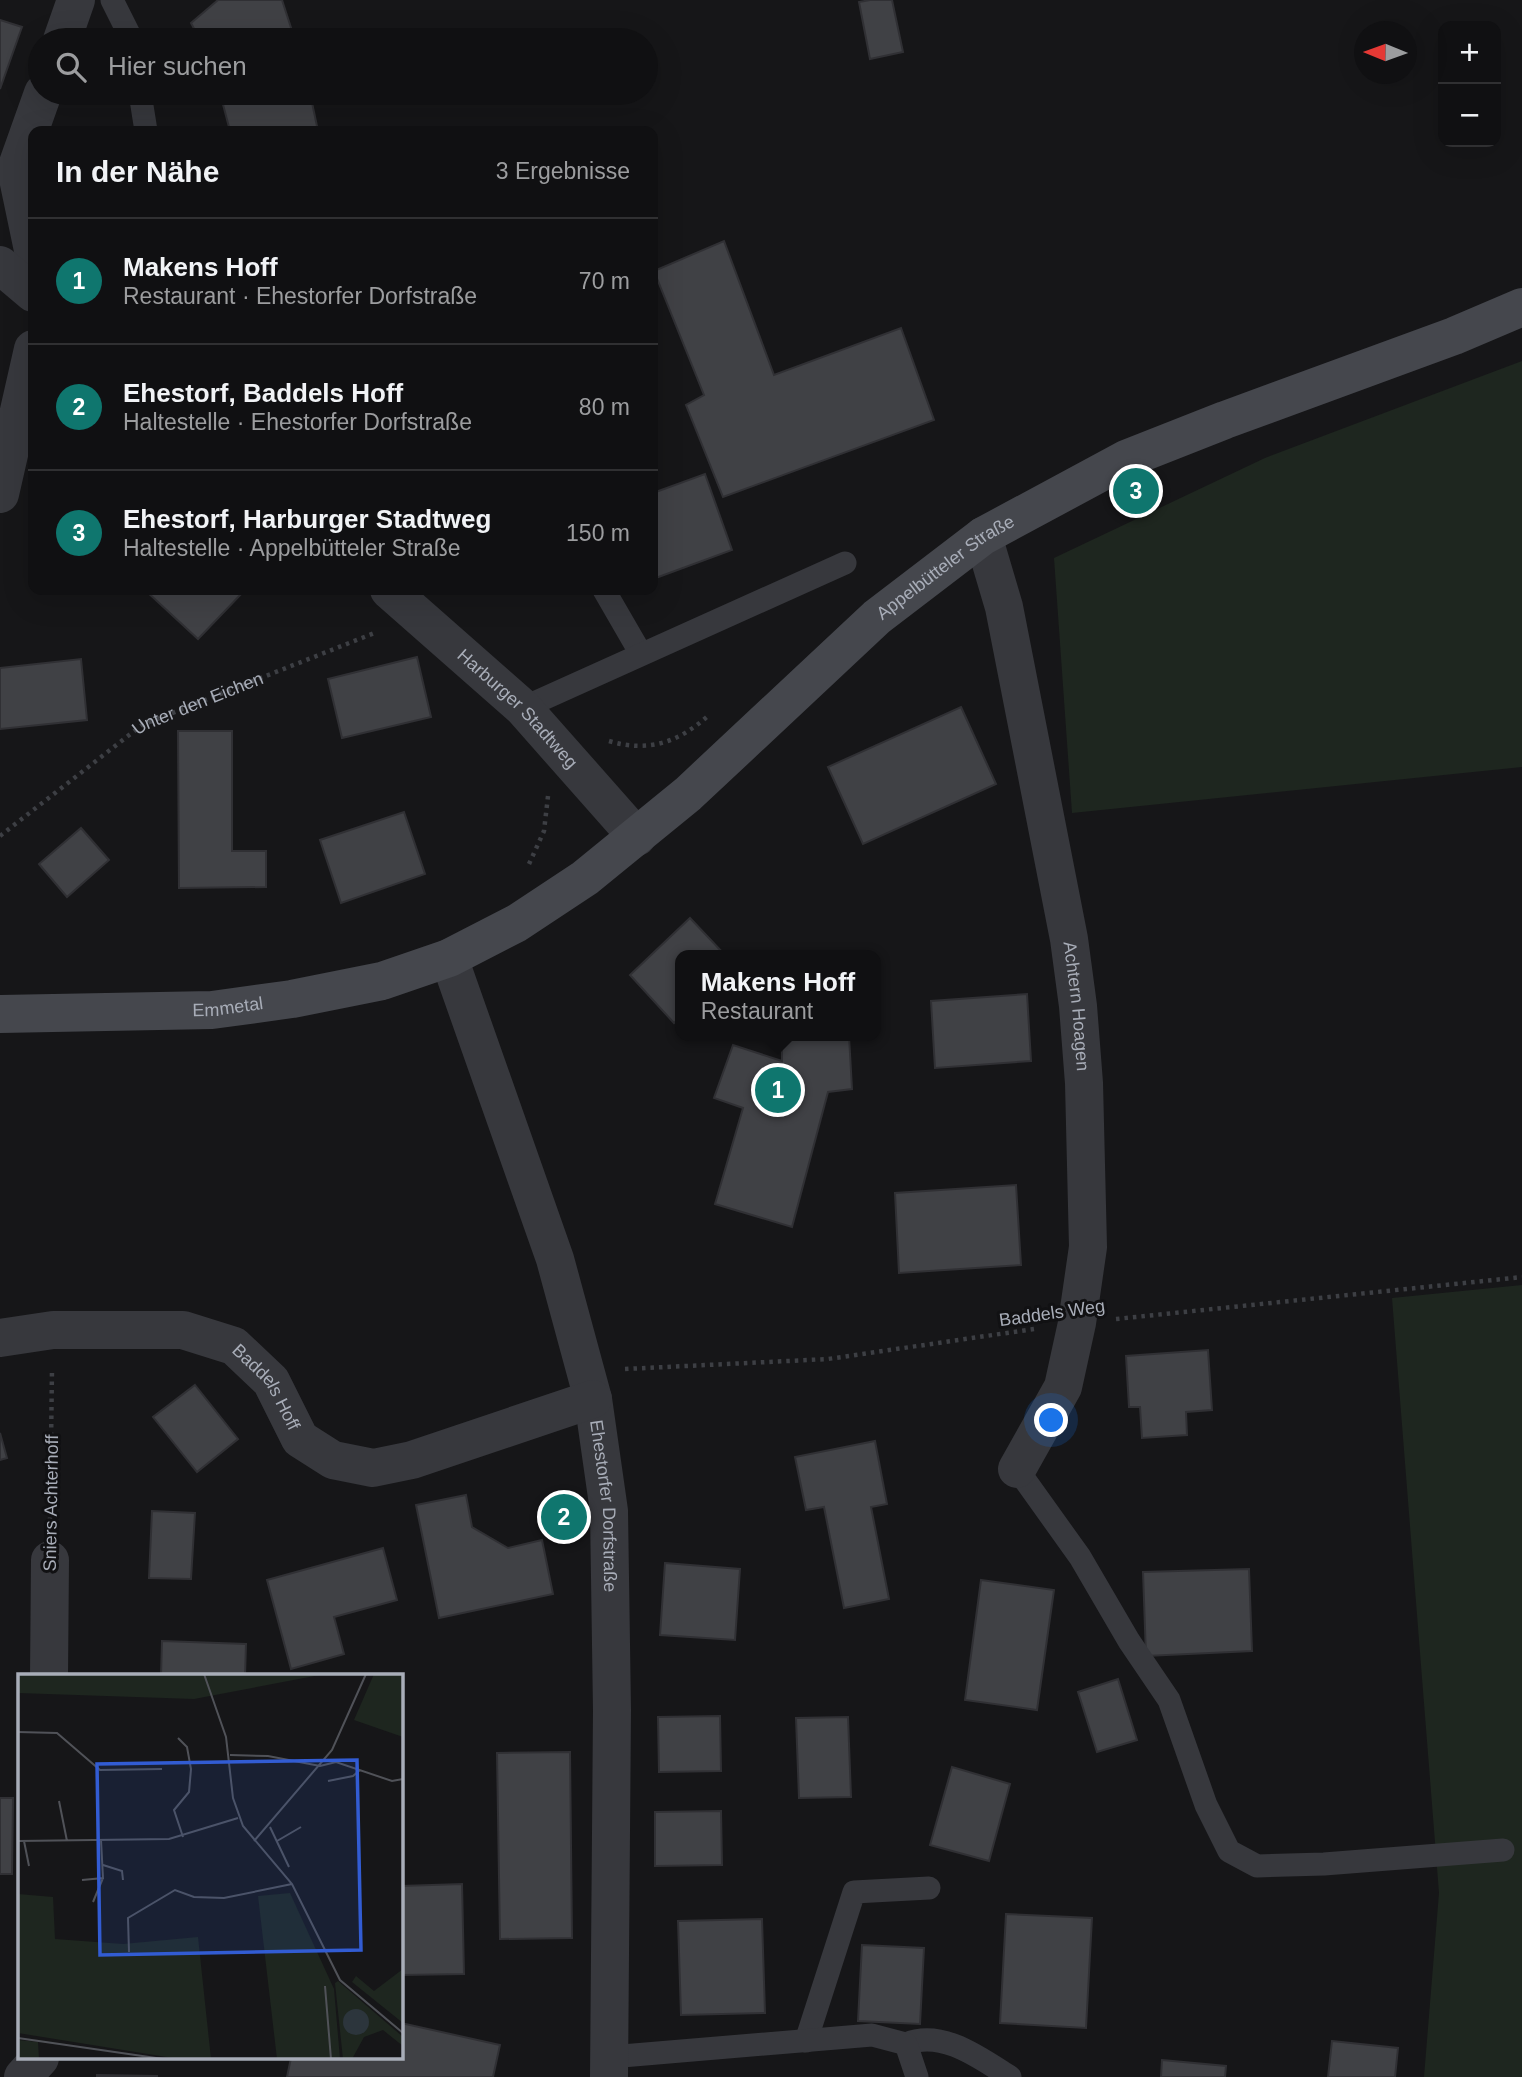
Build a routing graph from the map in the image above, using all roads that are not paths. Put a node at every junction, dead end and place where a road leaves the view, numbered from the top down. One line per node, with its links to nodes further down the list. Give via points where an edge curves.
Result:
1 (76, 0): 3 (street)
2 (112, 0): 4 (lane)
3 (66, 28)
4 (126, 28)
5 (39, 105): 7 (street)
6 (142, 105): 8 (lane)
7 (31, 126)
8 (145, 126)
9 (28, 135): 10 (street, via 16,169)
10 (28, 226)
11 (0, 265): 12 (street)
12 (28, 289)
13 (1522, 307): 16 (main road, Appelbütteler Straße, via 1454,337 1126,459)
14 (28, 371): 15 (street)
15 (0, 494)
16 (983, 536): 22 (main road, Appelbütteler Straße, via 877,617); 27 (street, Achtern Hoagen, via 1004,607 1069,939 1084,1083 1088,1247 1077,1323 1063,1387)
17 (845, 562): 20 (lane)
18 (395, 595): 21 (street, Harburger Stadtweg)
19 (607, 595): 20 (lane)
20 (641, 654): 21 (lane)
21 (523, 708): 22 (street, Harburger Stadtweg)
22 (637, 837): 23 (main road, Appelbütteler Straße, via 517,923)
23 (449, 958): 24 (main road, Emmetal, via 382,981 212,1010); 26 (street, Ehestorfer Dorfstraße, via 555,1259)
24 (0, 1014)
25 (0, 1338): 26 (street, Baddels Hoff, via 53,1330 183,1330 234,1346 271,1381 300,1438 333,1460 373,1468 412,1460)
26 (590, 1385): 35 (street, Ehestorfer Dorfstraße, via 609,1511)
27 (1017, 1469): 30 (lane, via 1080,1557 1170,1700 1206,1805 1229,1851 1257,1866)
28 (50, 1560): 29 (street, Sniers Achterhoff)
29 (49, 1674)
30 (1503, 1850)
31 (929, 1888): 32 (lane, via 854,1892)
32 (806, 2041): 33 (lane, via 872,2035); 35 (lane)
33 (906, 2044): 37 (lane); 38 (lane, via 920,2038 937,2039)
34 (38, 2060): 36 (street)
35 (610, 2067)
36 (23, 2077)
37 (917, 2077)
38 (1010, 2077)

